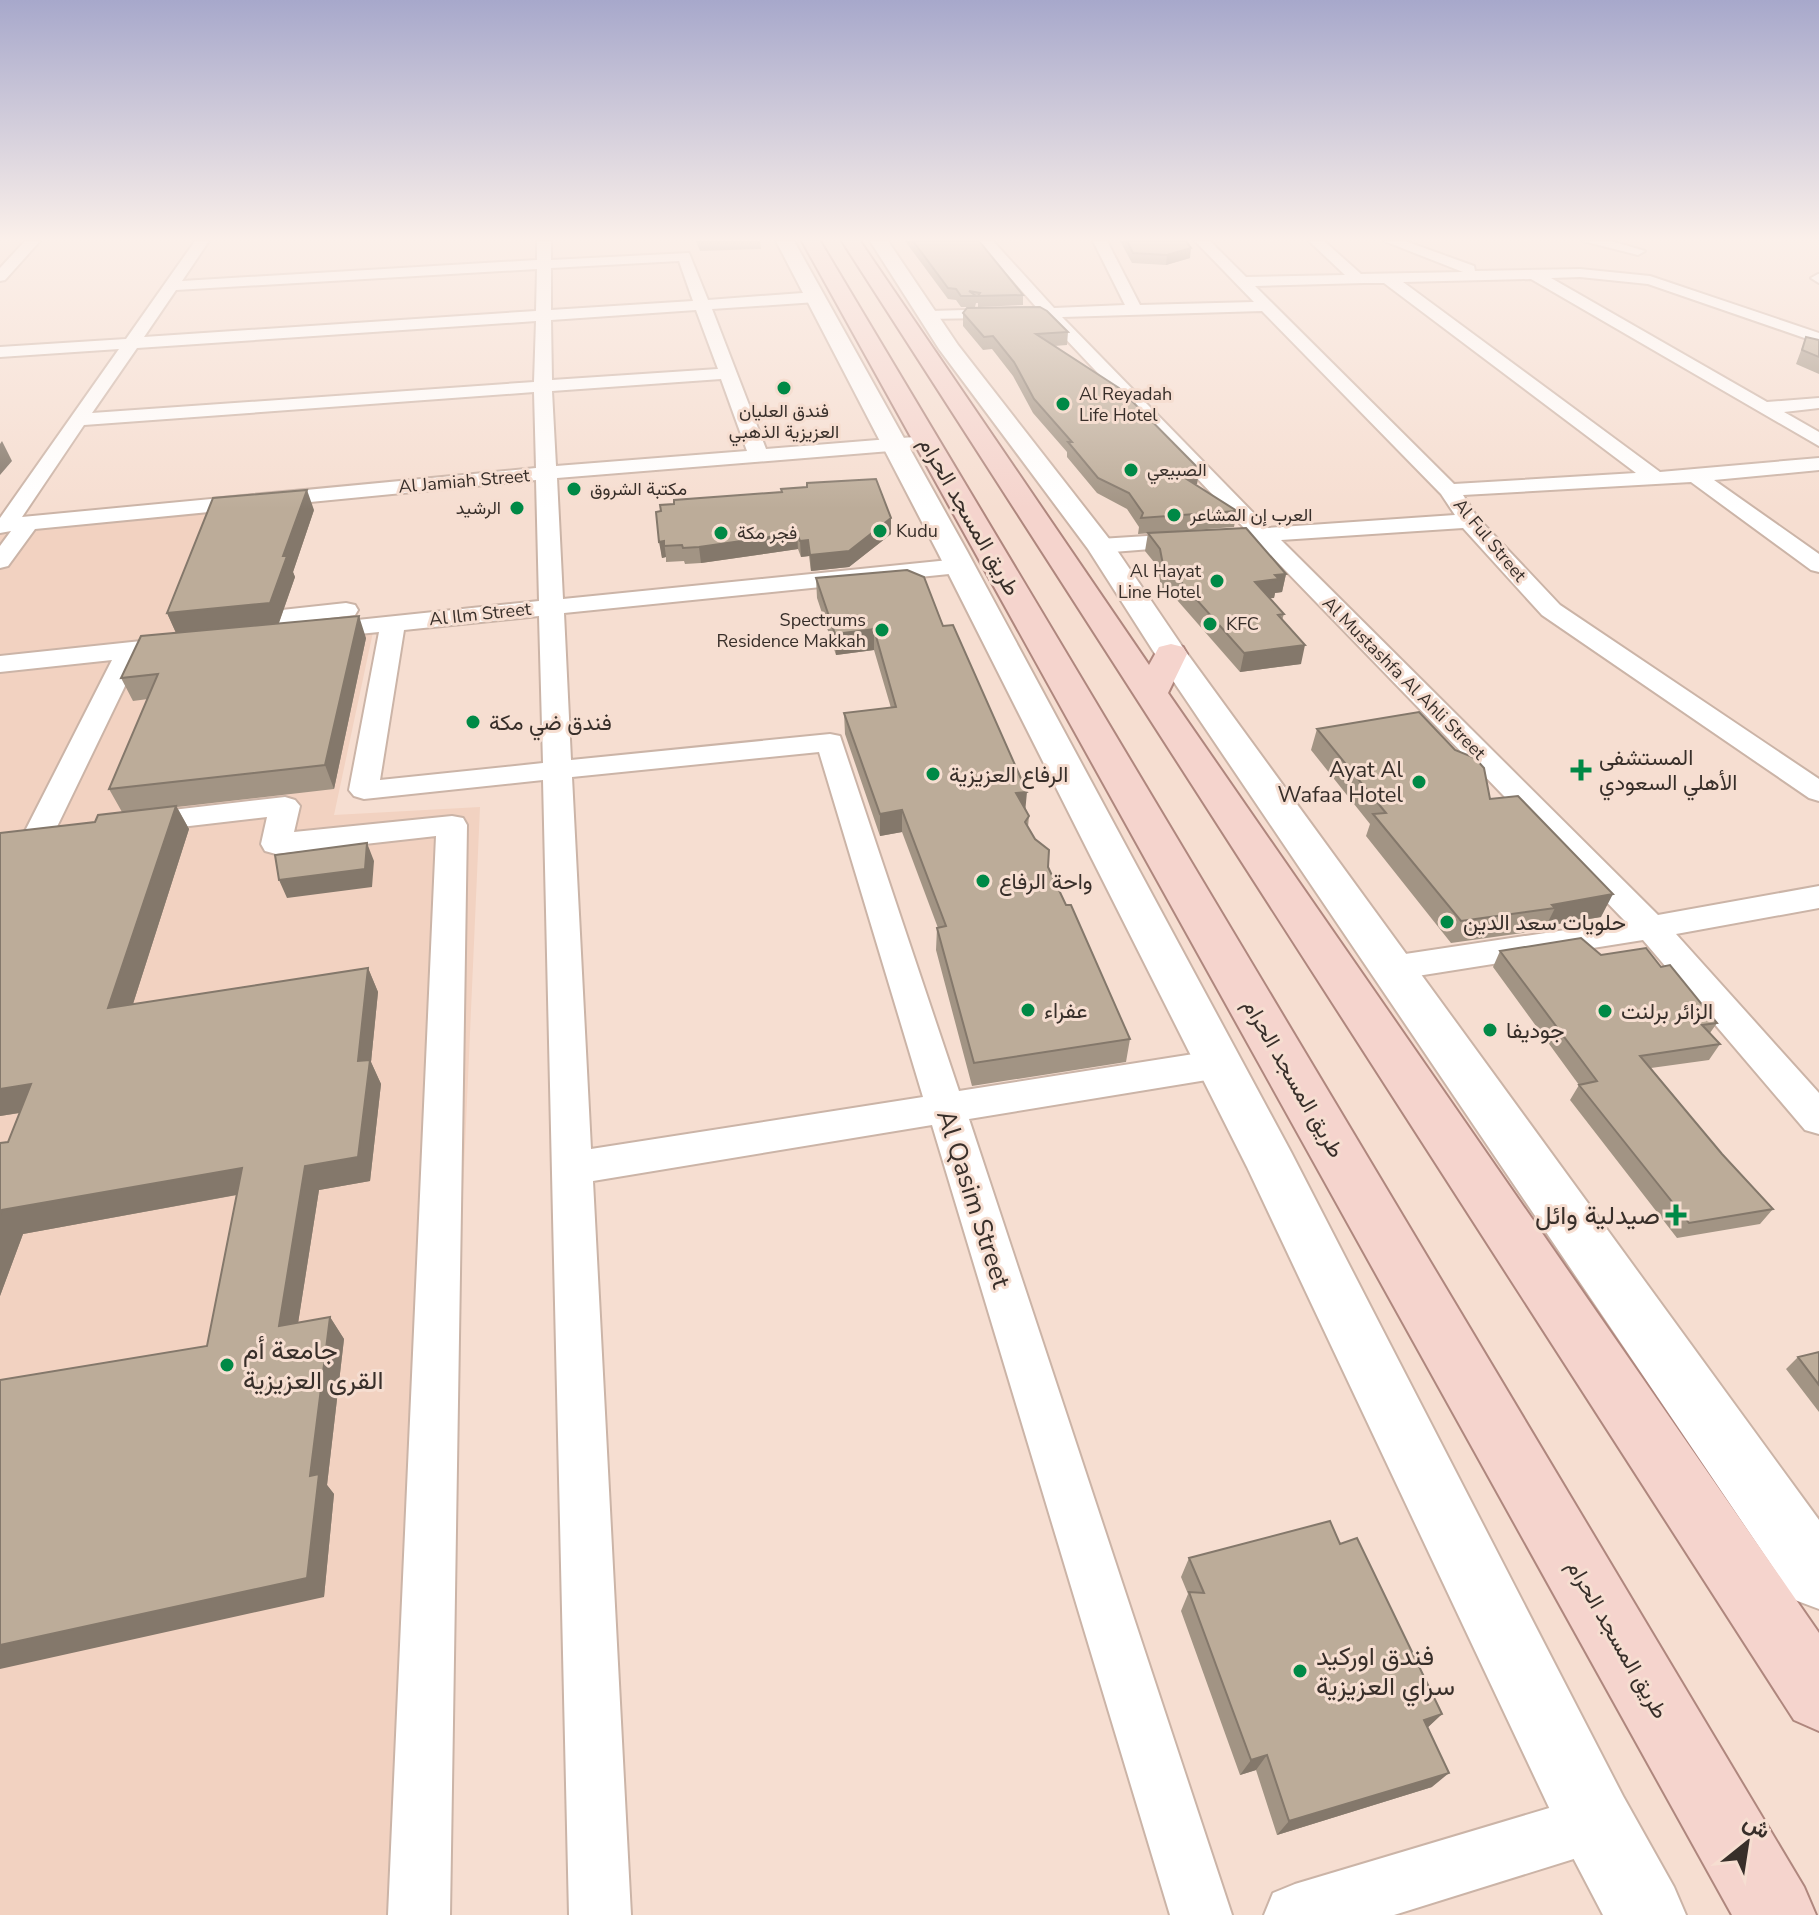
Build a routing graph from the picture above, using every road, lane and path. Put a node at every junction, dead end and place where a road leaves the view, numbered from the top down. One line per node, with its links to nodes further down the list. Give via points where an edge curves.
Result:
1 (141, 330): 14 (street)
2 (310, 330): 14 (street)
3 (544, 330): 19 (street)
4 (712, 330): 18 (street)
5 (844, 330): 24 (main road, طريق المسجد الحرام)
6 (908, 330): 17 (main road, طريق المسجد الحرام)
7 (939, 330): 16 (street)
8 (1066, 330): 33 (street, Al Mustashfa Al Ahli Street)
9 (1288, 330): 30 (street, Al Ful Street)
10 (1461, 330): 29 (street)
11 (1630, 330): 21 (street)
12 (1797, 330): 13 (street)
13 (1819, 338)
14 (133, 342): 15 (street); 22 (street)
15 (0, 352)
16 (961, 365): 17 (main road); 34 (street)
17 (932, 367): 34 (main road, طريق المسجد الحرام)
18 (728, 373): 19 (street); 25 (street)
19 (543, 386): 22 (street); 27 (street)
20 (1819, 403): 21 (street)
21 (1764, 408): 23 (street)
22 (79, 420): 32 (street)
23 (1819, 440)
24 (910, 443): 25 (street, Al Jamiah Street); 34 (main road, via 952,445 975,454 1030,543); 35 (street); 56 (main road, طريق المسجد الحرام)
25 (759, 456): 27 (street, Al Jamiah Street)
26 (1819, 464): 28 (street)
27 (548, 473): 32 (street, Al Jamiah Street); 38 (street)
28 (1695, 476): 29 (street); 37 (street)
29 (1656, 479): 30 (street)
30 (1449, 490): 31 (street, Al Ful Street)
31 (1469, 521): 33 (street); 47 (street, Al Ful Street, via 1551,610)
32 (11, 525): 36 (street)
33 (1263, 536): 34 (street); 51 (street, Al Mustashfa Al Ahli Street)
34 (1080, 554): 45 (street)
35 (956, 558): 38 (street, Al Ilm Street); 53 (street)
36 (0, 561)
37 (1819, 565)
38 (552, 598): 39 (street, Al Ilm Street); 41 (street, Al Ilm Street); 46 (street)
39 (393, 623): 41 (street, Al Ilm Street); 46 (street, via 364,790)
40 (185, 627): 42 (street)
41 (215, 636): 43 (street, Al Ilm Street)
42 (0, 645)
43 (129, 651): 44 (street, Al Ilm Street); 49 (street, via 25,836)
44 (0, 664)
45 (1160, 674): 52 (street); 60 (main road)
46 (559, 769): 54 (street, Al Qasim Street, via 830,742); 58 (street)
47 (1819, 792)
48 (115, 826): 62 (street, via 285,806 276,844 452,825)
49 (69, 831)
50 (1819, 897): 51 (street)
51 (1651, 928): 52 (street); 55 (street, Al Mustashfa Al Ahli Street)
52 (1392, 968): 59 (street)
53 (1219, 1064): 54 (street); 57 (street)
54 (945, 1107): 58 (street); 64 (street, Al Qasim Street)
55 (1819, 1119)
56 (1340, 1158): 57 (street); 67 (main road, طريق المسجد الحرام)
57 (1273, 1167): 61 (street)
58 (573, 1168): 63 (street)
59 (1808, 1552)
60 (1819, 1695)
61 (1596, 1823): 65 (street); 66 (street)
62 (419, 1915)
63 (600, 1915)
64 (1201, 1915)
65 (1295, 1915)
66 (1646, 1915)
67 (1776, 1915)

